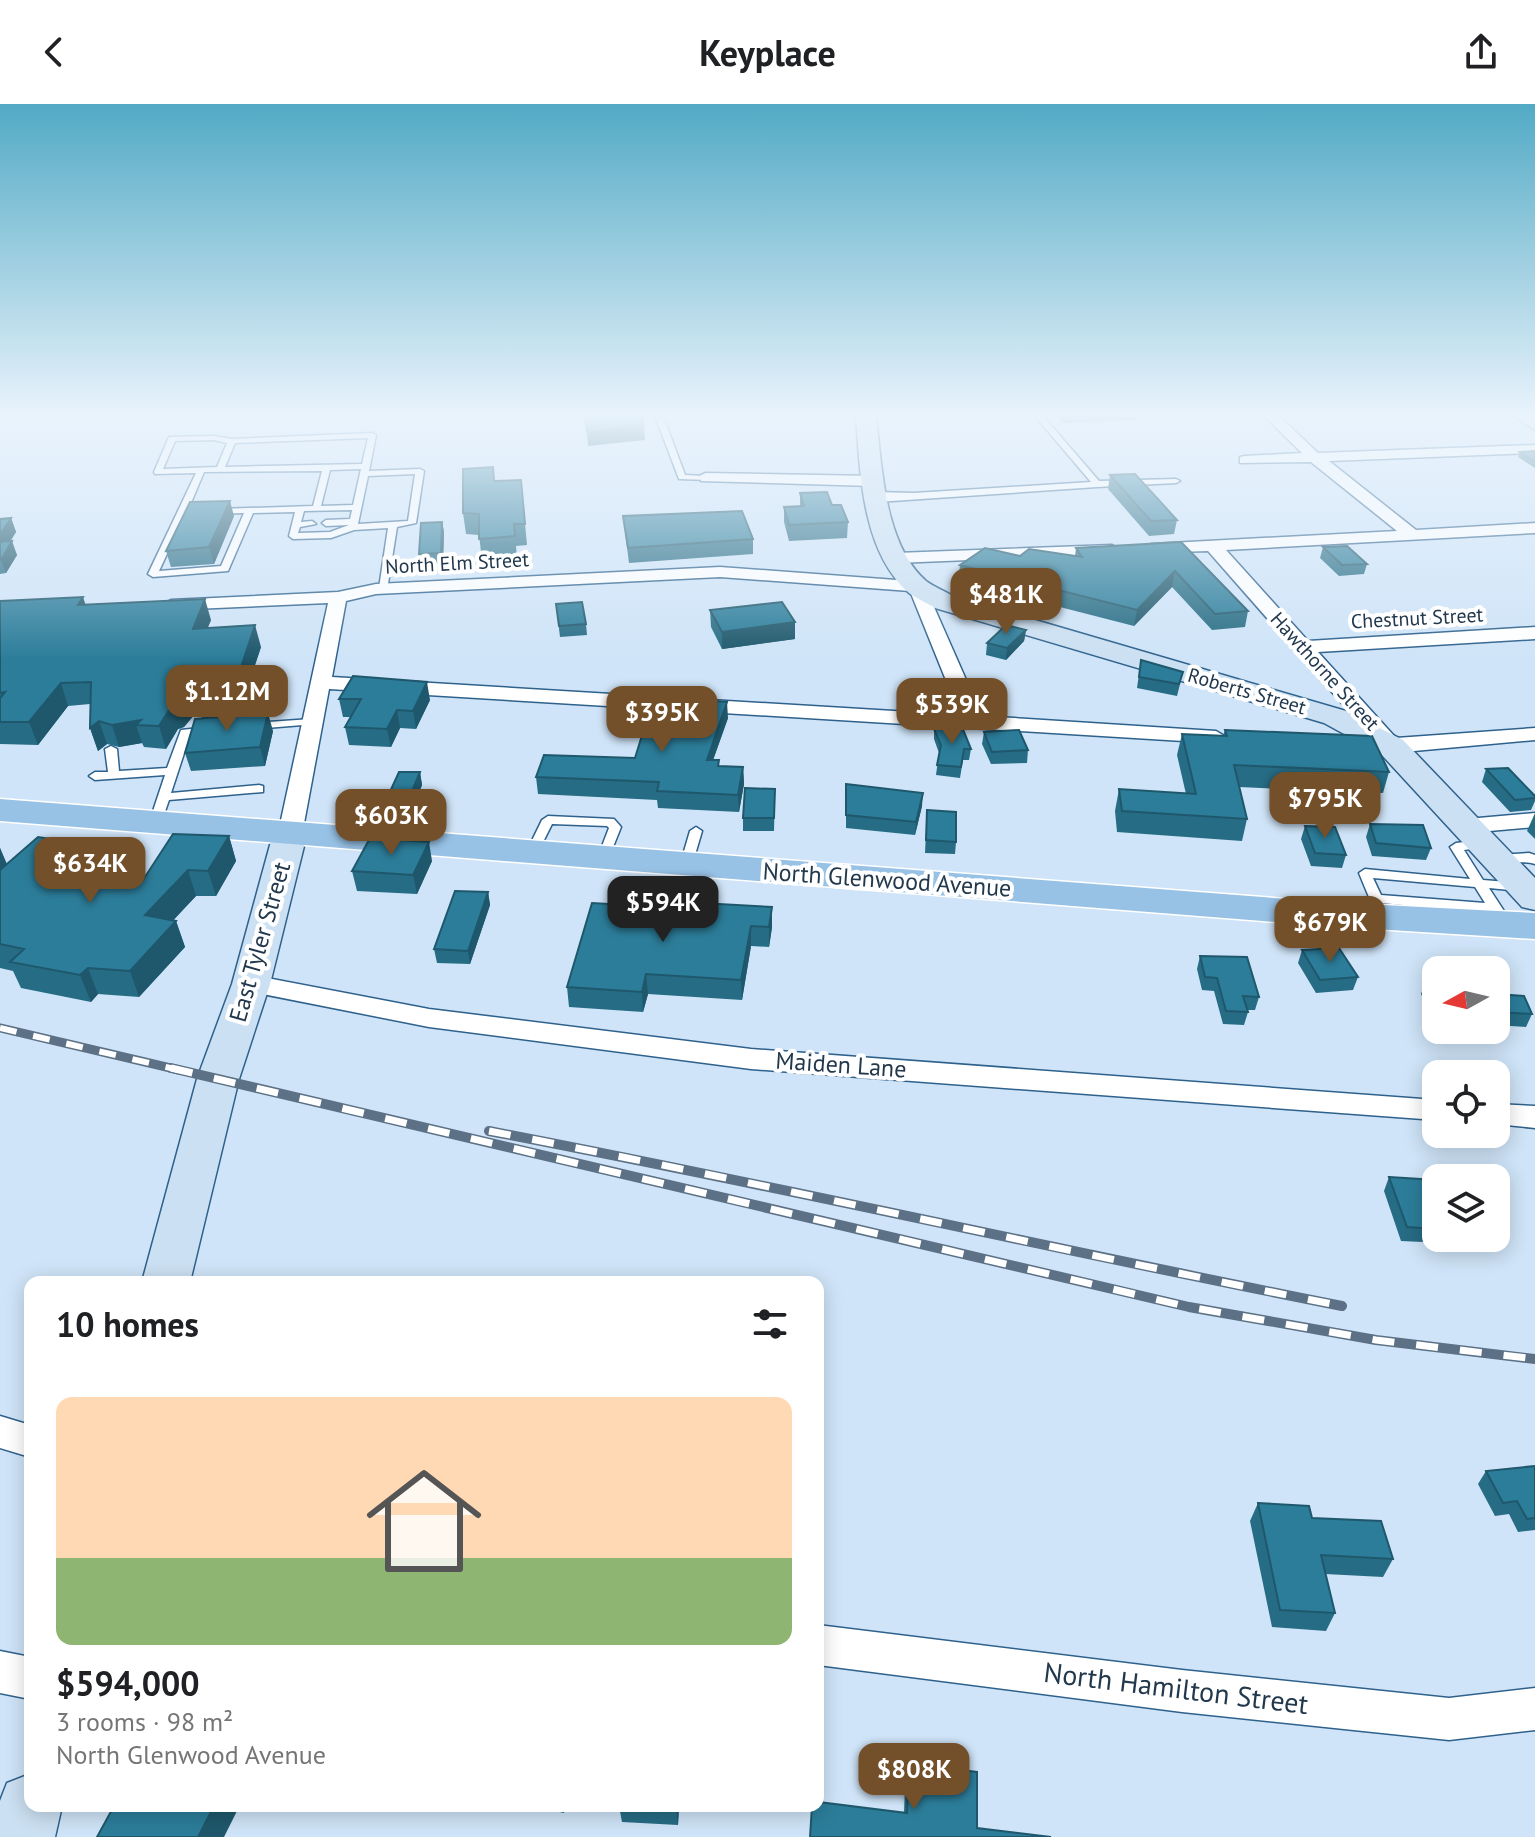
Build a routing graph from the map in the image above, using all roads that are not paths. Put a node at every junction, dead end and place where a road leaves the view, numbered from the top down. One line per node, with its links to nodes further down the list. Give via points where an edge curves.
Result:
1 (189, 497): 11 (lane)
2 (319, 497): 8 (lane)
3 (360, 497): 7 (lane)
4 (416, 497): 16 (lane, via 412,523)
5 (877, 497): 20 (street)
6 (1365, 497): 18 (street)
7 (358, 507): 8 (lane); 14 (lane)
8 (316, 509): 9 (lane)
9 (300, 510): 10 (lane); 15 (lane)
10 (249, 512): 11 (lane); 11 (lane, via 225,569 153,574)
11 (182, 513)
12 (326, 523): 14 (lane)
13 (312, 524): 15 (lane)
14 (353, 524): 15 (lane, via 331,535 293,536); 16 (lane)
15 (296, 525)
16 (393, 525): 22 (lane)
17 (1535, 528): 18 (street)
18 (1413, 535): 19 (street)
19 (1214, 547): 20 (street); 26 (street, Hawthorne Street)
20 (896, 558): 21 (street)
21 (917, 586): 22 (street, North Elm Street, via 720,572); 29 (street); 35 (street, Roberts Street, via 944,602 1335,717)
22 (384, 588): 23 (street, North Elm Street)
23 (338, 597): 24 (street, North Elm Street); 27 (street, East Tyler Street)
24 (154, 606)
25 (1535, 633): 26 (street, Chestnut Street)
26 (1302, 647): 35 (street, Hawthorne Street)
27 (320, 682): 28 (street, East Tyler Street); 29 (street)
28 (311, 722): 30 (lane); 44 (street, East Tyler Street)
29 (974, 723): 33 (street)
30 (232, 728)
31 (217, 729): 37 (lane, via 185,732)
32 (1535, 734): 35 (street)
33 (1237, 738)
34 (1345, 744): 35 (street)
35 (1392, 747): 45 (street, Hawthorne Street)
36 (111, 749): 38 (lane)
37 (172, 771): 38 (lane); 42 (lane)
38 (114, 774): 39 (lane)
39 (95, 776)
40 (259, 789): 42 (lane)
41 (0, 810): 42 (main road, North Glenwood Avenue)
42 (159, 810): 44 (main road, North Glenwood Avenue)
43 (1535, 820): 45 (street)
44 (290, 834): 47 (main road, North Glenwood Avenue, via 603,859 691,848); 48 (street, East Tyler Street)
45 (1482, 853): 46 (street, Hawthorne Street); 47 (lane, via 1454,882 1365,873 1376,899)
46 (1525, 900): 47 (main road, North Glenwood Avenue); 47 (lane)
47 (1396, 904)
48 (251, 984): 49 (street, Maiden Lane, via 429,1018 751,1059); 52 (street, East Tyler Street, via 218,1079)
49 (1422, 1109)
50 (1510, 1115): 51 (street)
51 (1535, 1117)
52 (168, 1276)
53 (0, 1432): 54 (street)
54 (24, 1439)
55 (824, 1646): 58 (street, North Hamilton Street, via 1449,1719)
56 (0, 1672): 57 (street)
57 (24, 1677)
58 (1535, 1709)
59 (28, 1812): 60 (street)
60 (22, 1837)

